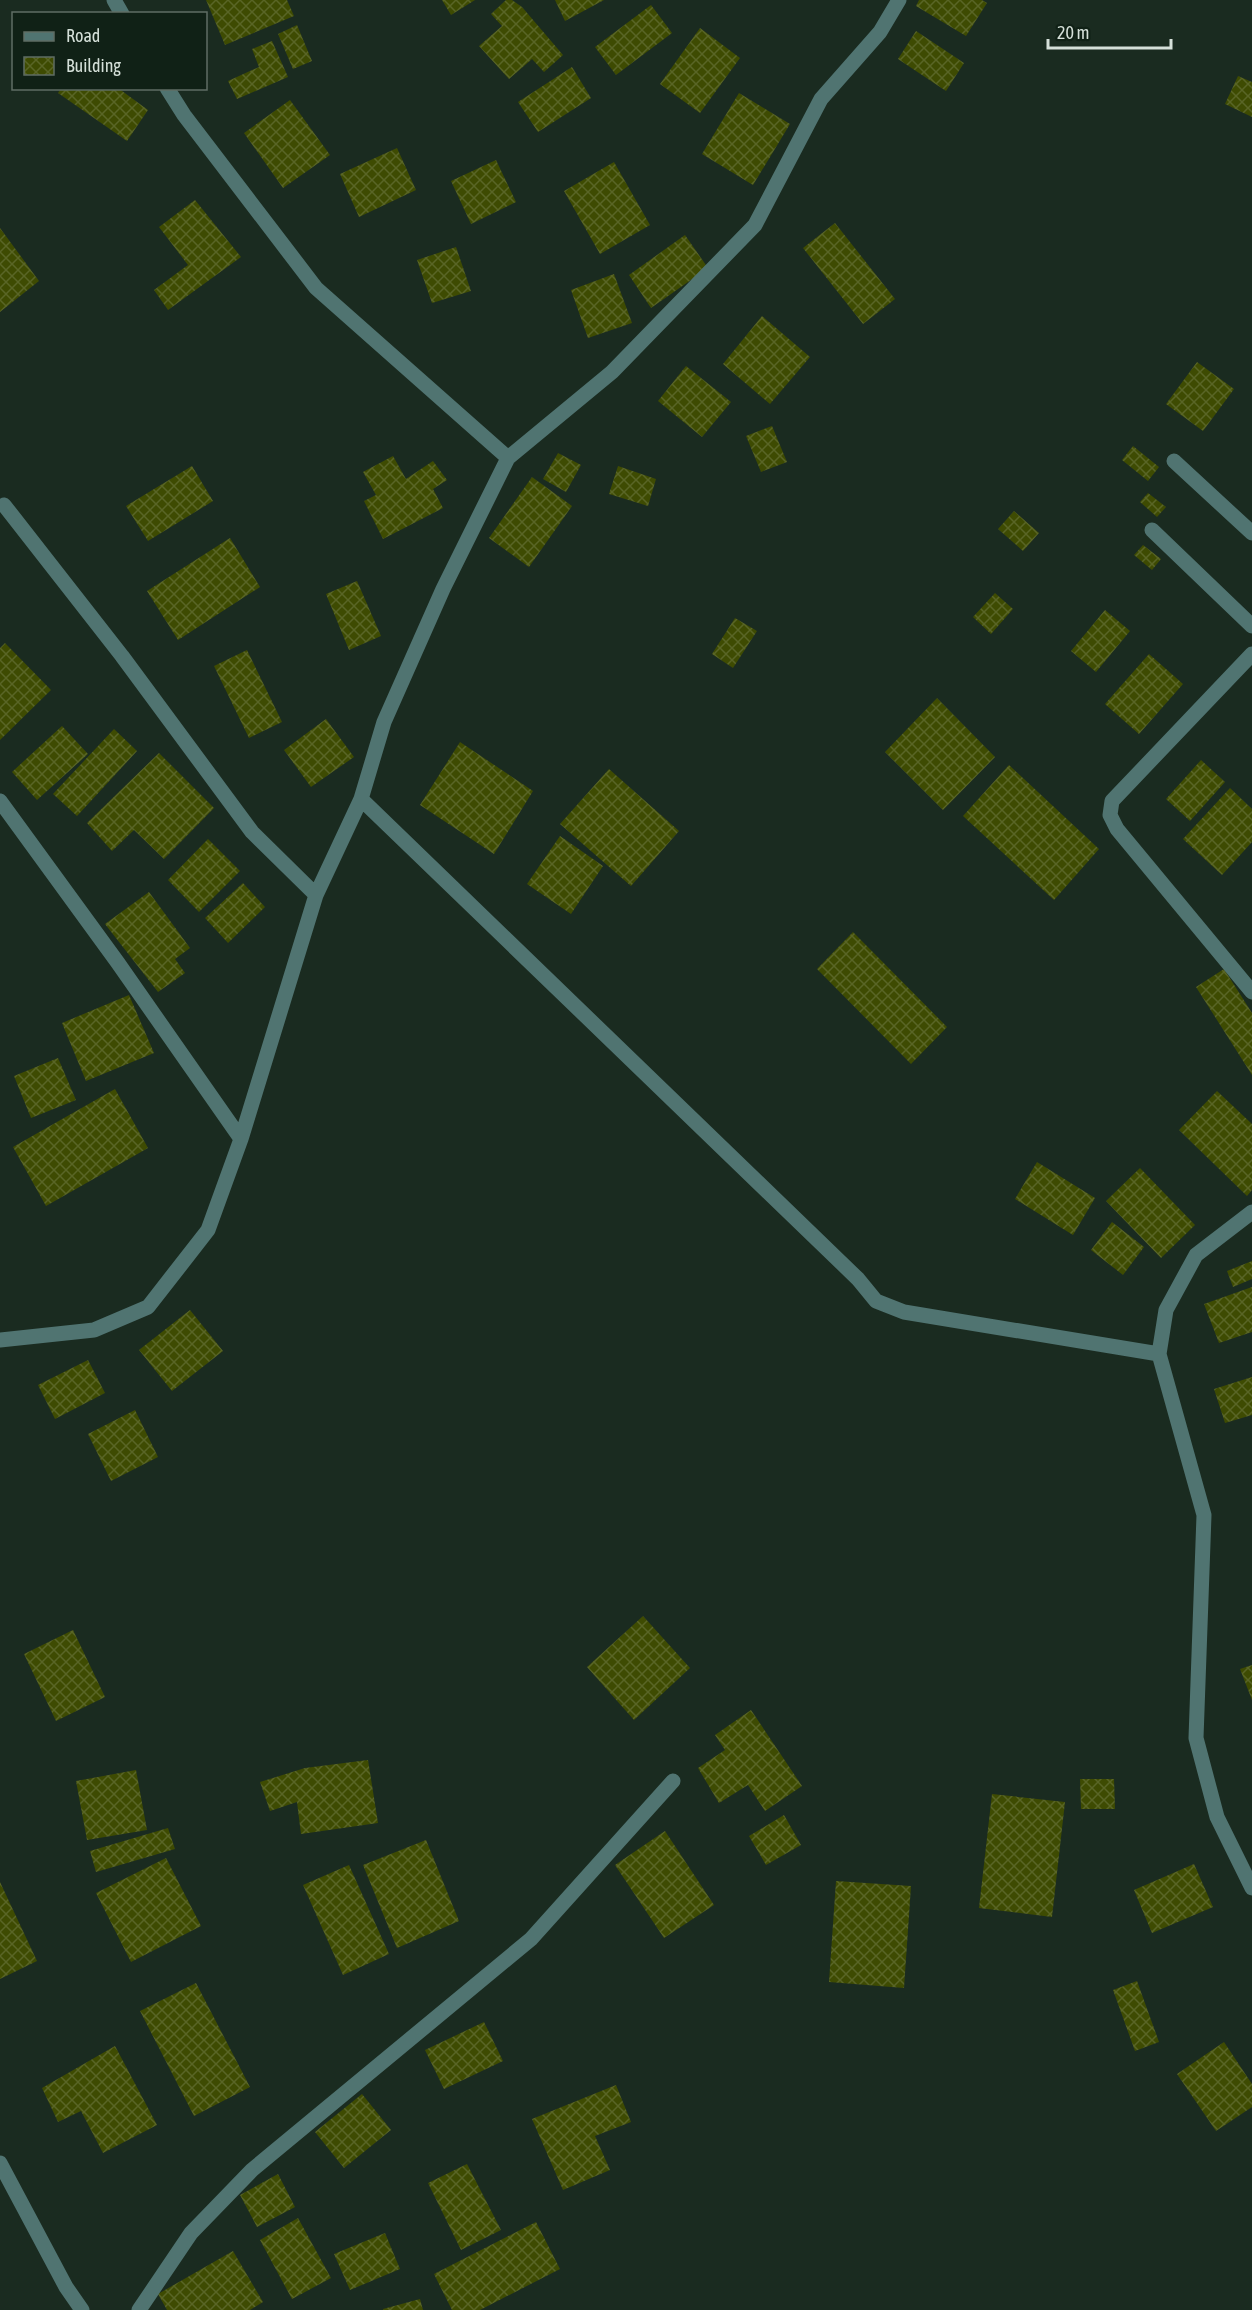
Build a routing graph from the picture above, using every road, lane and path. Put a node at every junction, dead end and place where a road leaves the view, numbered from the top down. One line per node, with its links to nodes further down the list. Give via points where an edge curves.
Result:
1 (899, 0): 3 (street, via 880,32 821,99 755,225 612,372)
2 (168, 90): 3 (street, via 183,115 316,288)
3 (508, 458): 10 (street, via 384,722)
4 (1174, 461): 7 (street)
5 (4, 505): 12 (street, via 252,832)
6 (1152, 530): 8 (street)
7 (1252, 534)
8 (1252, 626)
9 (1252, 654): 13 (street, via 1112,801 1110,815 1117,829)
10 (361, 800): 12 (street); 17 (street, via 858,1279 876,1301 904,1312)
11 (0, 801): 14 (street)
12 (316, 896): 14 (street)
13 (1252, 992)
14 (241, 1139): 16 (street, via 207,1230 148,1307 94,1330)
15 (1252, 1212): 17 (street, via 1196,1255 1166,1310)
16 (0, 1340)
17 (1159, 1354): 19 (street, via 1204,1515 1196,1738 1217,1817)
18 (673, 1781): 22 (street, via 531,1939 252,2170 190,2233)
19 (1252, 1888)
20 (0, 2163): 21 (street)
21 (82, 2310)
22 (139, 2310)

